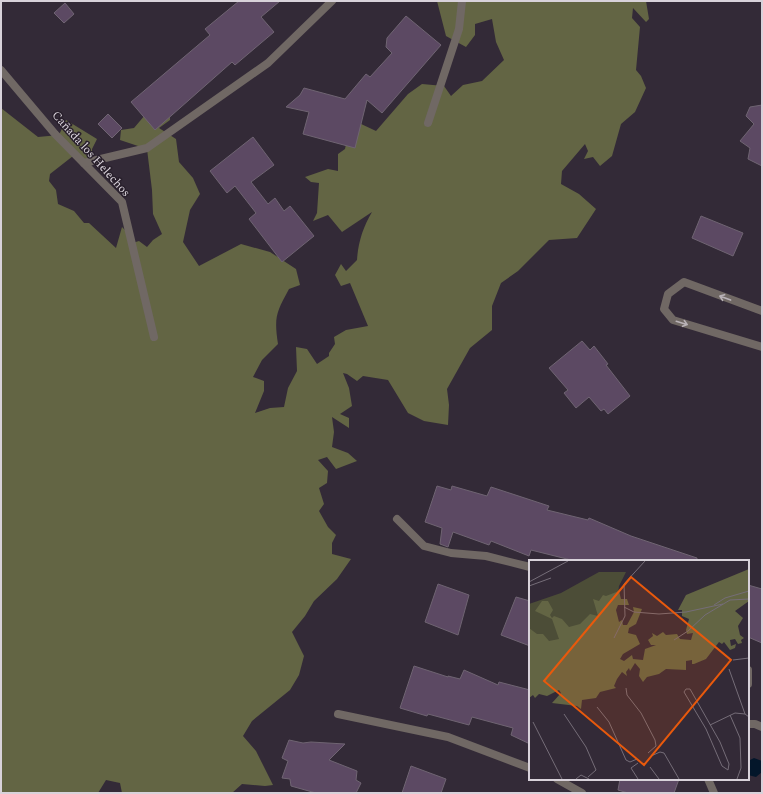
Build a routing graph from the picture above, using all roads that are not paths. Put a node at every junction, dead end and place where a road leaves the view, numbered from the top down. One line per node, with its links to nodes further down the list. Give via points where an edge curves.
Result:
1 (332, 1): 5 (street, via 268,63 148,148)
2 (462, 1): 4 (street, via 459,29)
3 (1, 70): 5 (street, Cañada los Helechos)
4 (428, 122)
5 (84, 164): 7 (street, Cañada los Helechos, via 122,202)
6 (762, 311): 8 (street, one-way to 8, via 684,282 668,294 664,309 673,320)
7 (154, 337)
8 (762, 347)
9 (397, 519): 10 (street, via 424,546 451,553 486,556)
10 (529, 567)
11 (338, 714): 14 (street, via 448,736)
12 (749, 724): 13 (street)
13 (762, 727)
14 (529, 768)
15 (559, 780): 17 (street)
16 (708, 780): 18 (street)
17 (582, 793)
18 (714, 793)

